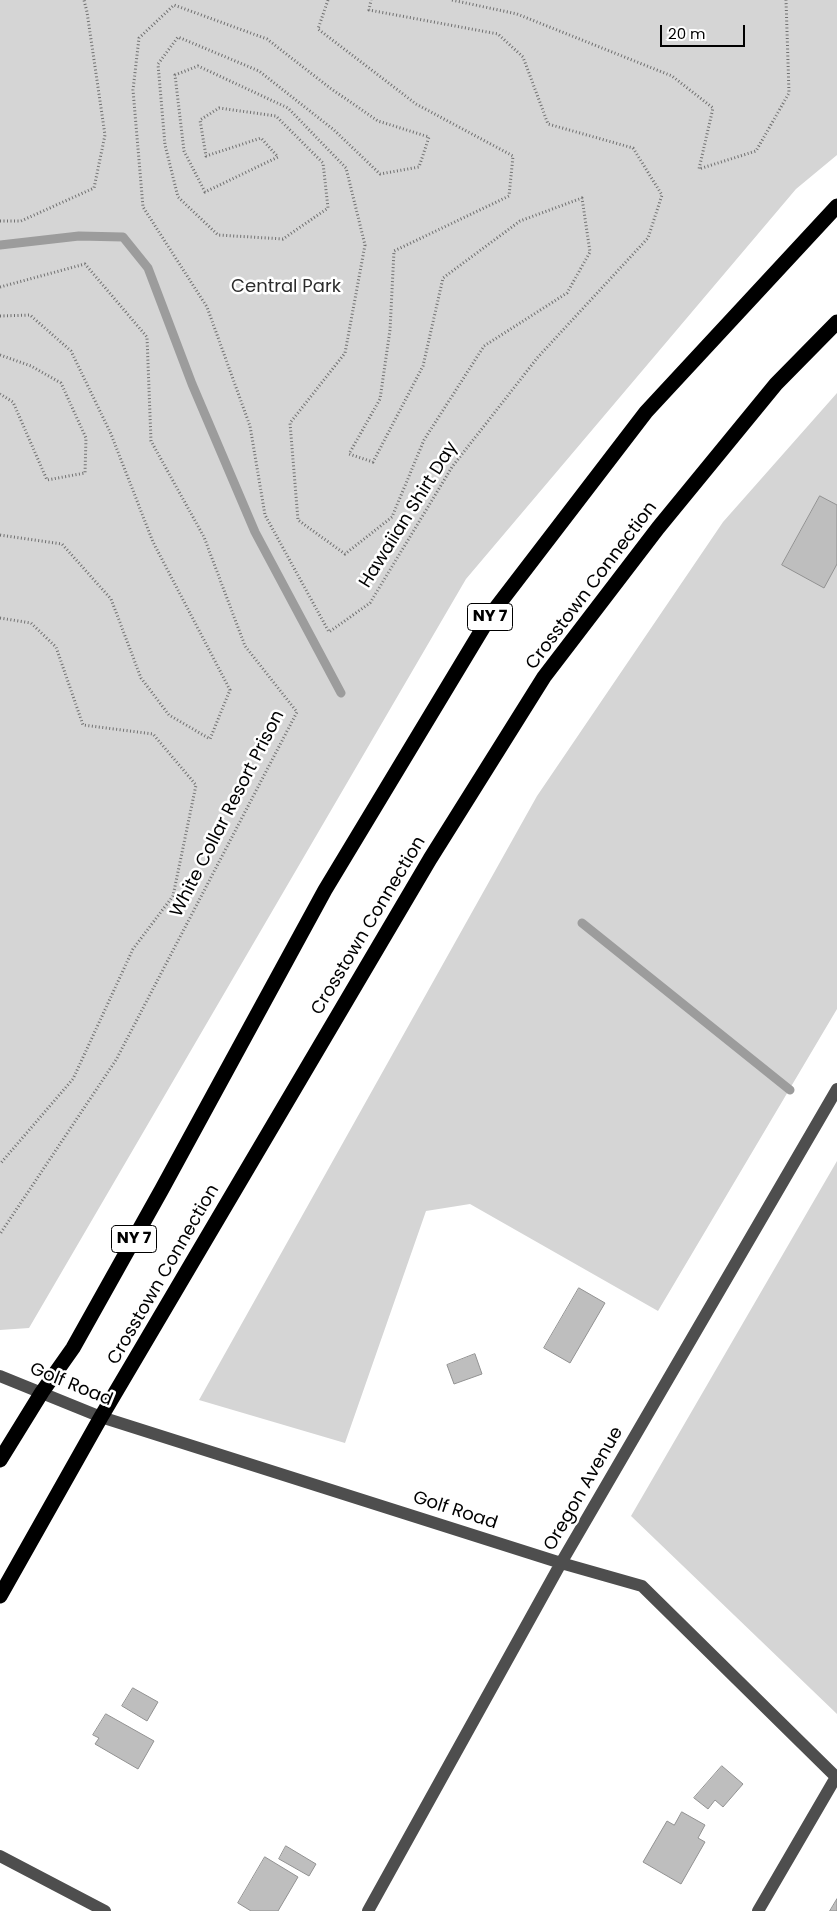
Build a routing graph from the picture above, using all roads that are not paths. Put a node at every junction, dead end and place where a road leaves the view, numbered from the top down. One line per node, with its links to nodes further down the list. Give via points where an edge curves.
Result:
1 (837, 206): 5 (highway, NY 7, via 646,412 492,613 325,890 79,1337)
2 (837, 322): 6 (highway, Crosstown Connection, via 776,384 658,528 544,677 430,859)
3 (837, 1089): 8 (street, Oregon Avenue)
4 (0, 1376): 5 (street, Golf Road)
5 (42, 1392): 6 (street, Golf Road); 7 (highway, NY 7)
6 (102, 1417): 8 (street, Golf Road); 9 (highway, Crosstown Connection)
7 (0, 1460)
8 (561, 1563): 10 (street, Golf Road, via 642,1586); 13 (street, Oregon Avenue)
9 (0, 1596)
10 (837, 1778): 14 (street)
11 (0, 1856): 12 (street)
12 (105, 1911)
13 (368, 1911)
14 (758, 1911)

